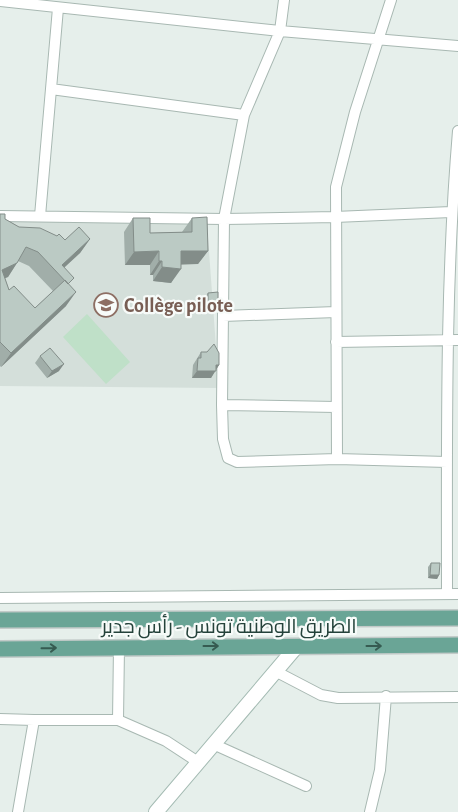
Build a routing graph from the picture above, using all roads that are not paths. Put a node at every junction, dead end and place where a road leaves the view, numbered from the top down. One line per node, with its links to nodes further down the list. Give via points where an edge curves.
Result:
1 (284, 0): 5 (street)
2 (392, 0): 6 (street)
3 (0, 1): 4 (street)
4 (58, 8): 5 (street); 8 (street)
5 (280, 30): 6 (street); 9 (street)
6 (378, 40): 7 (street); 14 (street, via 336,187)
7 (458, 46)
8 (51, 90): 9 (street); 13 (street)
9 (244, 115): 15 (street)
10 (458, 131): 11 (street)
11 (451, 212): 14 (street); 18 (street)
12 (0, 216): 13 (street)
13 (40, 216): 15 (street)
14 (335, 217): 15 (street); 16 (street)
15 (224, 219): 17 (street)
16 (336, 312): 17 (street); 19 (street)
17 (223, 316): 20 (street)
18 (453, 340): 19 (street); 23 (street)
19 (336, 342): 21 (street)
20 (222, 405): 21 (street); 22 (street, via 223,439 228,458 237,462)
21 (336, 407): 22 (street)
22 (337, 459): 23 (street)
23 (447, 462): 24 (street)
24 (453, 594): 25 (street)
25 (0, 598)
26 (458, 618): 27 (main road, الطريق الوطنية تونس - رأس جدير)
27 (0, 620)
28 (297, 646): 29 (main road, الطريق الوطنية تونس - رأس جدير, one-way to 29); 30 (main road, الطريق الوطنية تونس - رأس جدير, one-way to 28); 32 (street)
29 (458, 646)
30 (118, 647): 31 (main road, الطريق الوطنية تونس - رأس جدير, one-way to 30); 37 (street)
31 (0, 649)
32 (275, 671): 33 (street, via 322,694 338,698); 38 (street)
33 (386, 696): 34 (street); 43 (street, via 380,770)
34 (458, 697)
35 (0, 719): 36 (street)
36 (34, 720): 37 (street); 41 (street)
37 (118, 720): 39 (street, via 166,741)
38 (213, 744): 39 (street); 40 (street)
39 (198, 762): 42 (street)
40 (306, 786)
41 (18, 812)
42 (156, 812)
43 (370, 812)

